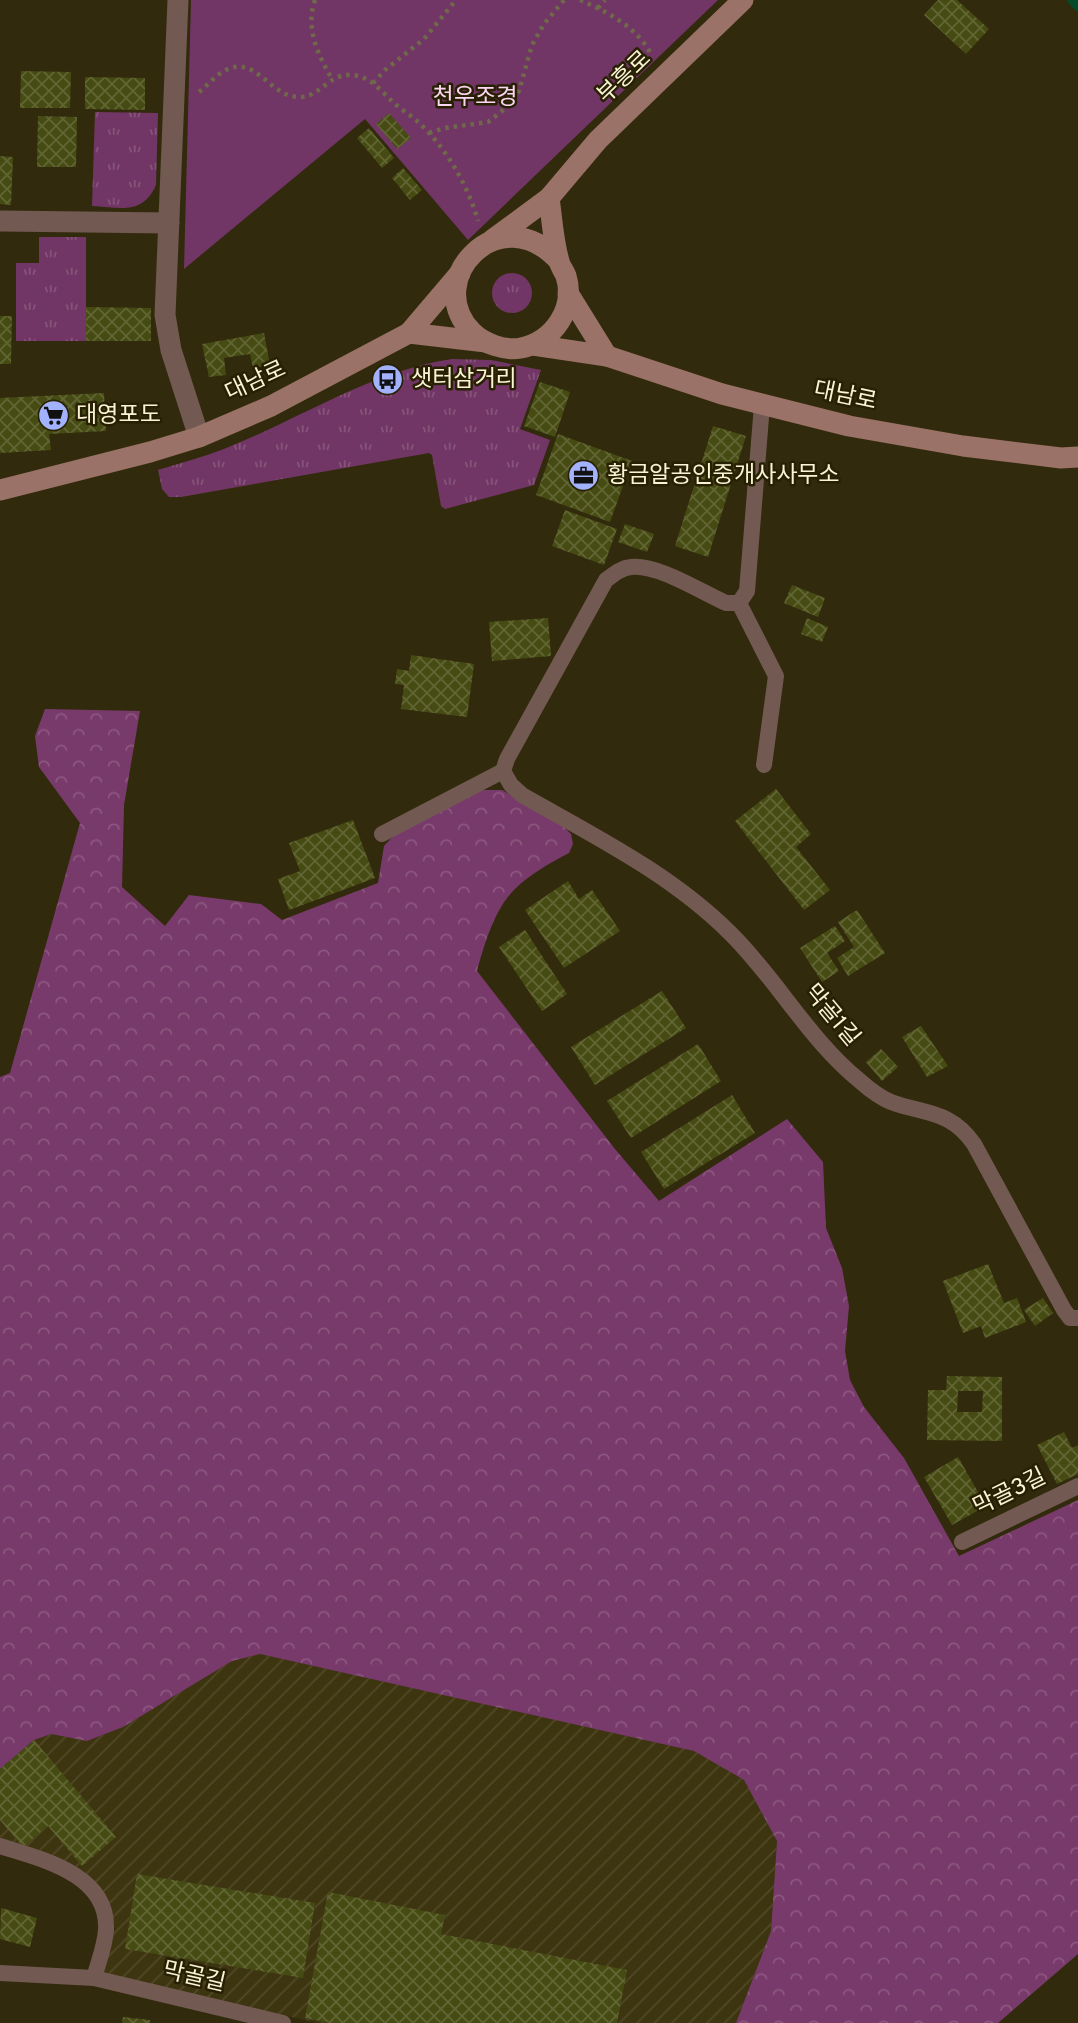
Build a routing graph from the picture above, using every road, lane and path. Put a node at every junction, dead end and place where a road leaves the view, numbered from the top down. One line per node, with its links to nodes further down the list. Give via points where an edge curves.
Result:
1 (178, 0): 12 (street)
2 (315, 0): 10 (path, via 311,17 314,41)
3 (456, 0): 11 (path, via 424,39)
4 (564, 0): 13 (path, via 532,46 519,91 507,107 488,122)
5 (580, 0): 8 (path)
6 (605, 0): 8 (path)
7 (743, 0): 14 (street, 부흥로, via 598,140)
8 (598, 8): 9 (path, via 635,33)
9 (654, 61)
10 (332, 79): 11 (path, via 358,76); 12 (path, via 313,94 299,97 239,66)
11 (373, 83): 13 (path)
12 (174, 103): 16 (street)
13 (429, 133): 17 (path, via 449,156)
14 (549, 198): 17 (street, 부흥로); 18 (street)
15 (0, 221): 16 (street)
16 (169, 223): 26 (street, via 165,315)
17 (485, 235): 18 (street, via 521,237 542,246); 19 (street)
18 (559, 261): 20 (street)
19 (460, 273): 21 (street); 22 (street, via 457,304 463,320)
20 (568, 293): 23 (street, via 559,324); 24 (street)
21 (409, 333): 22 (street); 26 (street, 대남로, via 271,407)
22 (486, 342): 23 (street, via 501,348)
23 (533, 345): 24 (street, 대남로)
24 (607, 356): 25 (street, 대남로)
25 (762, 405): 27 (street, 대남로, via 963,446); 29 (lane, via 747,591)
26 (199, 437): 28 (street, 대남로)
27 (1078, 457)
28 (0, 489)
29 (739, 603): 30 (lane, via 776,676); 31 (lane, via 726,603 655,570 631,567 617,572 606,580)
30 (764, 765)
31 (503, 771): 32 (lane); 33 (lane, 막골1길, via 522,794 635,860 708,913 860,1082 888,1101 945,1117 962,1128 1064,1310 1070,1318)
32 (382, 834)
33 (1078, 1318)
34 (1078, 1486): 35 (lane, 막골3길)
35 (962, 1542)
36 (0, 1846): 38 (lane, via 69,1871 96,1893 106,1931)
37 (0, 1973): 38 (lane, 막골길)
38 (94, 1978): 39 (lane, 막골길)
39 (283, 2023)

